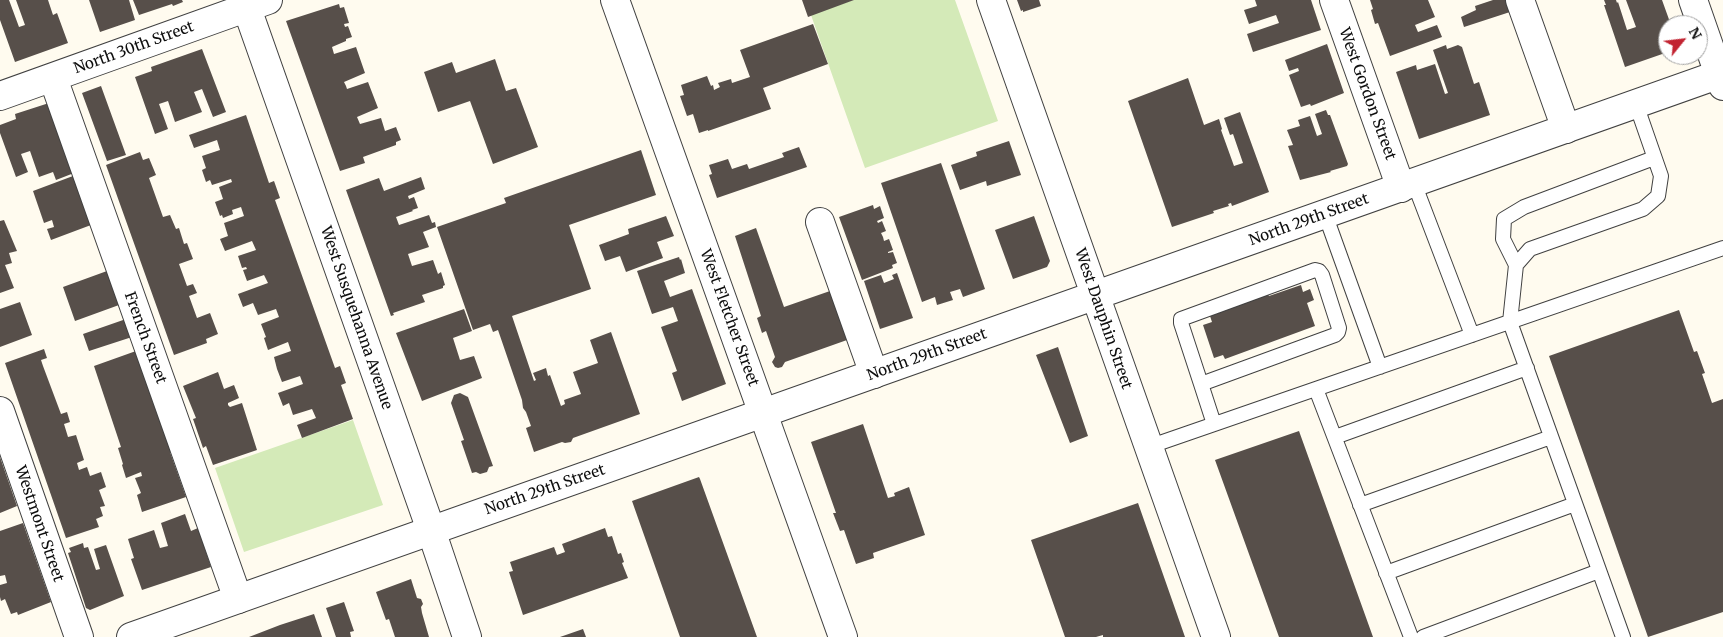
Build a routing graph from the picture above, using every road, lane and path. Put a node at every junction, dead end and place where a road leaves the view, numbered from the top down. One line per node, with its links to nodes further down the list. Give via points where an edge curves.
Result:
1 (615, 0): 27 (street, West Fletcher Street)
2 (991, 0): 18 (street, West Dauphin Street)
3 (1334, 0): 13 (street, West Gordon Street)
4 (1520, 0): 11 (street)
5 (1692, 0): 8 (street)
6 (253, 3): 7 (street, North 30th Street); 34 (street, West Susquehanna Avenue)
7 (52, 78): 9 (street, North 30th Street); 37 (street, French Street)
8 (1722, 78): 10 (street, North 29th Street)
9 (0, 96)
10 (1636, 104): 11 (street, North 29th Street); 12 (lane)
11 (1566, 129): 13 (street, North 29th Street)
12 (1654, 158): 17 (lane, via 1661,176 1658,196 1643,209 1530,249); 17 (lane, via 1524,207 1504,218 1503,239)
13 (1407, 185): 14 (street, North 29th Street); 20 (lane)
14 (1325, 214): 18 (street, North 29th Street); 21 (lane)
15 (820, 222): 23 (street)
16 (1723, 248): 19 (lane)
17 (1516, 265): 19 (lane)
18 (1095, 296): 23 (street, North 29th Street); 31 (street, West Dauphin Street)
19 (1510, 322): 20 (lane); 22 (lane)
20 (1472, 335): 21 (lane)
21 (1380, 367): 25 (lane)
22 (1527, 368): 29 (lane); 30 (lane)
23 (874, 374): 27 (street, North 29th Street)
24 (1201, 384): 24 (lane, via 1335,335 1339,328 1319,271 1182,319); 28 (lane)
25 (1316, 389): 28 (lane); 30 (lane)
26 (0, 410): 38 (street, Westmont Street)
27 (763, 413): 34 (street, North 29th Street); 41 (street, West Fletcher Street)
28 (1214, 424): 31 (lane)
29 (1551, 437): 32 (lane); 33 (lane)
30 (1335, 438): 33 (lane)
31 (1148, 447): 42 (street, West Dauphin Street)
32 (1575, 504): 35 (lane); 36 (lane)
33 (1360, 505): 36 (lane)
34 (432, 530): 37 (street, North 29th Street); 40 (street, West Susquehanna Avenue)
35 (1599, 571): 44 (lane); 45 (lane)
36 (1386, 573): 43 (lane)
37 (238, 599): 39 (street, North 29th Street)
38 (79, 637)
39 (131, 637)
40 (467, 637)
41 (843, 637)
42 (1216, 637)
43 (1411, 637)
44 (1423, 637)
45 (1623, 637)

